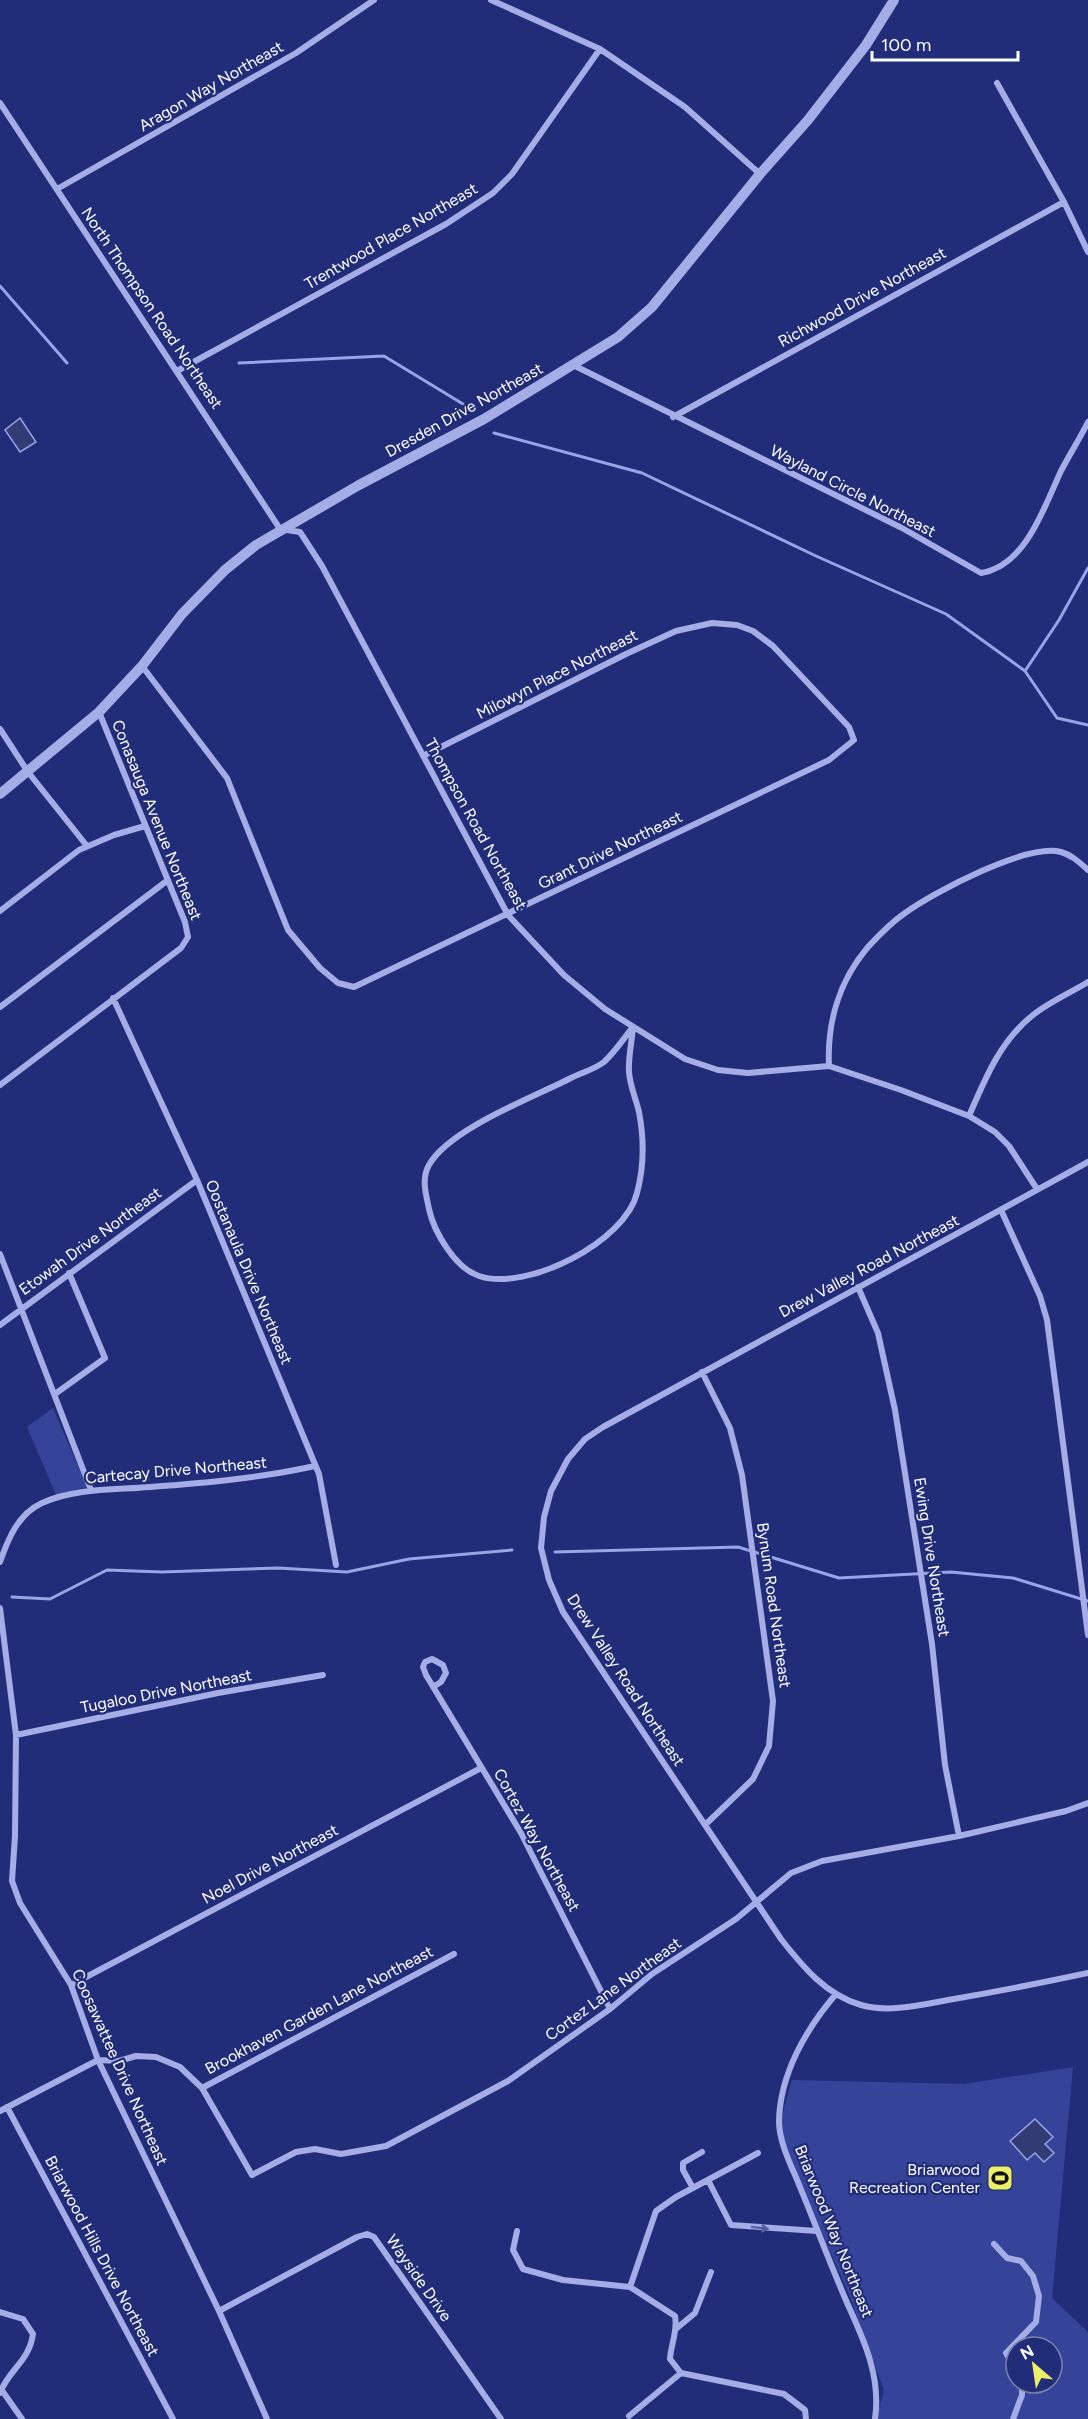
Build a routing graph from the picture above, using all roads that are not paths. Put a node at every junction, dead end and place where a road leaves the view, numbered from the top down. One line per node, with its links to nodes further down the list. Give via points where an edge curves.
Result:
1 (374, 0): 8 (street, Aragon Way Northeast, via 296,53)
2 (492, 0): 4 (street)
3 (894, 0): 7 (street, Dresden Drive Northeast, via 866,45)
4 (600, 49): 7 (street, via 685,107); 12 (street, Trentwood Place Northeast, via 512,174 493,193 436,229)
5 (997, 83): 9 (street)
6 (0, 103): 8 (street, North Thompson Road Northeast)
7 (760, 174): 11 (street, Dresden Drive Northeast, via 652,307 618,337)
8 (57, 189): 12 (street, North Thompson Road Northeast)
9 (1064, 202): 10 (street); 13 (street, Richwood Drive Northeast)
10 (1088, 252)
11 (573, 365): 13 (street, Wayland Circle Northeast); 15 (street, Dresden Drive Northeast, via 484,419)
12 (177, 371): 15 (street, North Thompson Road Northeast)
13 (673, 417): 14 (street, Wayland Circle Northeast, via 902,528 981,573 994,571 1014,556 1025,541)
14 (1088, 422)
15 (280, 529): 16 (street, Dresden Drive Northeast, via 225,570); 19 (street, Thompson Road Northeast, via 300,532 322,566)
16 (142, 666): 17 (street, Dresden Drive Northeast); 28 (street, Grant Drive Northeast, via 227,778 288,930 338,983 354,987)
17 (99, 712): 21 (street, Dresden Drive Northeast); 23 (street, Conasauga Avenue Northeast)
18 (0, 729): 21 (street)
19 (423, 756): 20 (street, Milowyn Place Northeast, via 676,631 706,624 737,625 773,646 849,727 854,740); 28 (street, Thompson Road Northeast)
20 (811, 769): 28 (street, Grant Drive Northeast)
21 (28, 772): 22 (street, Dresden Drive Northeast); 24 (street)
22 (0, 794)
23 (145, 826): 24 (street); 26 (street, Conasauga Avenue Northeast)
24 (87, 846): 27 (street)
25 (1088, 870): 33 (street, via 1062,852 1023,854 906,912 867,948 835,1004 828,1040)
26 (168, 880): 30 (street, Conasauga Avenue Northeast, via 188,938 181,948); 31 (street)
27 (0, 911)
28 (507, 915): 32 (street, Thompson Road Northeast, via 564,975)
29 (1088, 982): 35 (street, via 1032,1016 1006,1043)
30 (113, 998): 34 (street); 37 (street, Oostanaula Drive Northeast)
31 (0, 1007)
32 (633, 1027): 32 (street, via 603,1062 466,1131 429,1165 424,1183 431,1218 447,1248 479,1276 503,1279 542,1273 588,1249 621,1222 637,1196 643,1161 639,1114 629,1072); 33 (street, Thompson Road Northeast, via 685,1059 718,1070 748,1073)
33 (829, 1066): 35 (street, Thompson Road Northeast)
34 (0, 1085)
35 (969, 1116): 38 (street, Thompson Road Northeast, via 1009,1146)
36 (1088, 1162): 38 (street, Drew Valley Road Northeast)
37 (196, 1180): 41 (street, Etowah Drive Northeast); 47 (street, Oostanaula Drive Northeast)
38 (1037, 1190): 39 (street, Drew Valley Road Northeast)
39 (1001, 1210): 42 (street, Drew Valley Road Northeast); 52 (street, via 1041,1296 1047,1320)
40 (0, 1254): 43 (street)
41 (69, 1273): 43 (street, Etowah Drive Northeast); 46 (street, via 105,1358)
42 (858, 1287): 45 (street, Drew Valley Road Northeast); 59 (street, Ewing Drive Northeast, via 878,1333 896,1410 932,1644 945,1765)
43 (21, 1309): 44 (street, Etowah Drive Northeast); 46 (street)
44 (0, 1325)
45 (702, 1372): 58 (street, Bynum Road Northeast, via 729,1428 742,1475 773,1701 769,1746 753,1779); 58 (street, Drew Valley Road Northeast, via 585,1439 568,1459 551,1491 542,1548 562,1612)
46 (55, 1394): 48 (street)
47 (315, 1466): 48 (street, Cartecay Drive Northeast, via 269,1476); 50 (street, Oostanaula Drive Northeast, via 324,1490)
48 (91, 1490): 49 (street, Cartecay Drive Northeast, via 41,1504 19,1521)
49 (0, 1562)
50 (336, 1565)
51 (0, 1608): 55 (street, Coosawattee Drive Northeast)
52 (1088, 1635)
53 (323, 1675): 55 (street, Tugaloo Drive Northeast)
54 (433, 1687): 54 (street, Cortez Way Northeast, via 423,1667 432,1659 446,1673); 56 (street, Cortez Way Northeast)
55 (16, 1734): 63 (street, Coosawattee Drive Northeast, via 12,1881 20,1903)
56 (481, 1768): 63 (street, Noel Drive Northeast); 65 (street, Cortez Way Northeast, via 521,1833)
57 (1088, 1803): 59 (street, Cortez Lane Northeast)
58 (705, 1825): 60 (street, Drew Valley Road Northeast)
59 (959, 1836): 60 (street, Cortez Lane Northeast, via 822,1861 791,1873)
60 (757, 1901): 64 (street, Drew Valley Road Northeast, via 803,1968); 65 (street, Cortez Lane Northeast, via 652,1974)
61 (454, 1954): 67 (street, Brookhaven Garden Lane Northeast)
62 (1088, 1973): 64 (street, Drew Valley Road Northeast, via 913,2006 877,2008)
63 (72, 1985): 66 (street, Coosawattee Drive Northeast)
64 (836, 1994): 75 (street, Briarwood Way Northeast, via 813,2020 799,2048 787,2079 779,2122 791,2166)
65 (610, 2009): 67 (street, Cortez Lane Northeast, via 508,2081 386,2146 341,2154 315,2149 296,2152 252,2175)
66 (98, 2060): 67 (street, Brookhaven Garden Lane Northeast, via 156,2056 180,2067); 68 (street); 79 (street, Coosawattee Drive Northeast)
67 (202, 2088)
68 (7, 2107): 69 (street); 88 (street, Briarwood Hills Drive Northeast)
69 (0, 2111)
70 (702, 2152): 73 (street, via 683,2163)
71 (758, 2152): 72 (street)
72 (708, 2180): 73 (street); 75 (street, one-way to 75, via 731,2224)
73 (693, 2188): 78 (street, via 656,2211)
74 (518, 2231): 78 (street, via 513,2250 523,2269 563,2280)
75 (817, 2231): 92 (street, Briarwood Way Northeast, via 868,2348 876,2382)
76 (994, 2244): 82 (street, via 1007,2258 1021,2261 1033,2276 1039,2296 1036,2322)
77 (711, 2271): 81 (street, via 695,2313)
78 (630, 2287): 81 (street, via 675,2316)
79 (219, 2311): 89 (street, Coosawattee Drive Northeast); 90 (street, Wayside Drive, via 367,2234 379,2242)
80 (0, 2312): 84 (street, via 23,2319 33,2334 31,2350)
81 (677, 2328): 83 (street, via 670,2359)
82 (1023, 2335)
83 (681, 2373): 86 (street); 91 (street, via 784,2394 805,2410)
84 (1, 2391): 87 (street)
85 (1022, 2395): 93 (street)
86 (629, 2416)
87 (22, 2419)
88 (173, 2419)
89 (267, 2419)
90 (499, 2419)
91 (806, 2419)
92 (875, 2419)
93 (1013, 2419)

